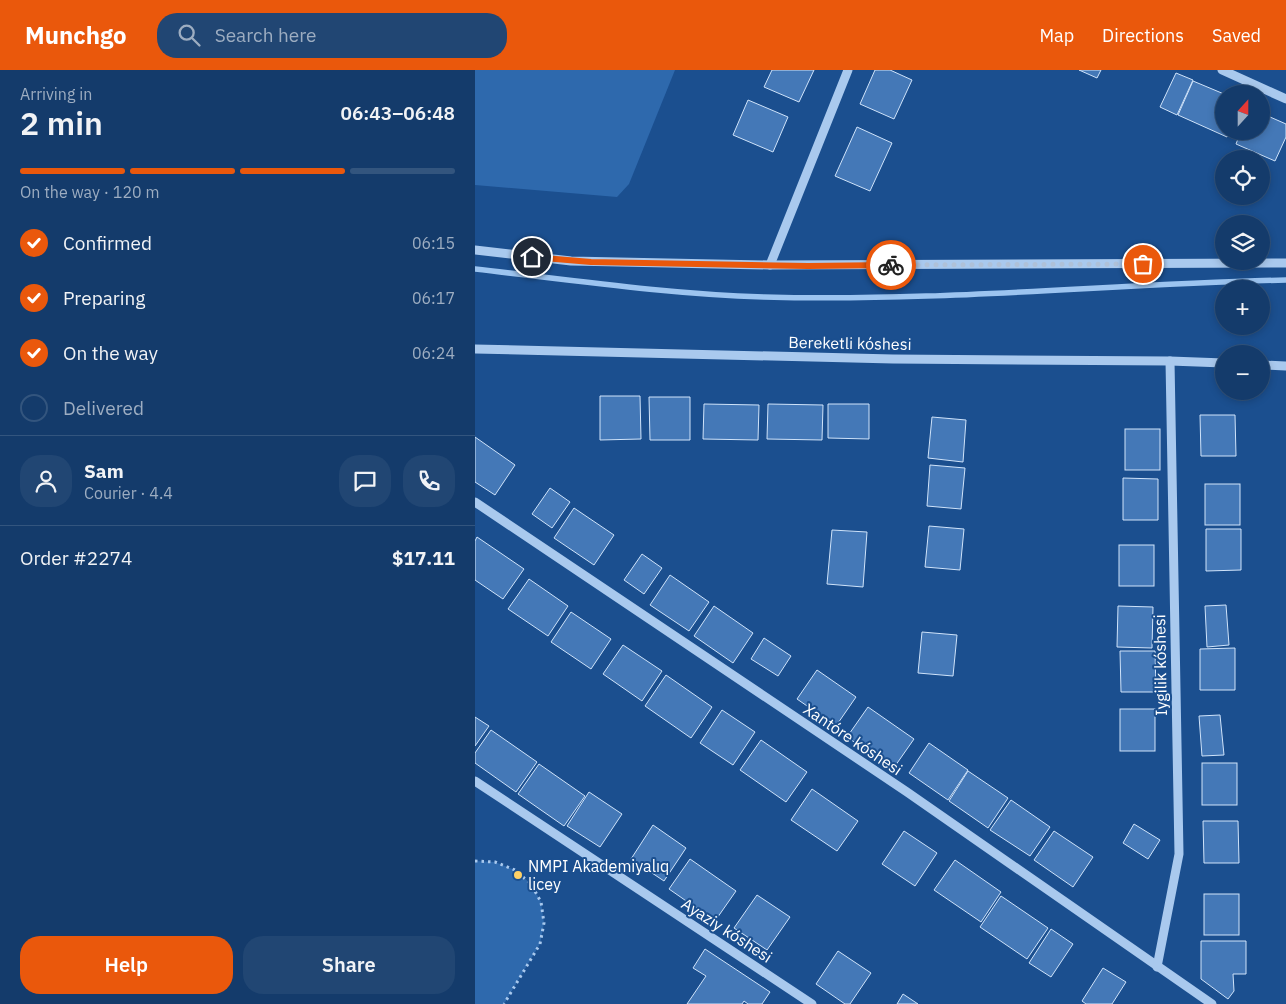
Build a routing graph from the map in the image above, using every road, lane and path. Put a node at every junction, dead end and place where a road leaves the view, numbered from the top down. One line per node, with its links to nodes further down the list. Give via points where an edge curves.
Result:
1 (848, 70): 6 (street)
2 (1222, 70): 3 (street)
3 (1286, 99)
4 (475, 250): 6 (street, via 571,261)
5 (1286, 263): 6 (street)
6 (770, 265)
7 (475, 349): 8 (street, Bereketli kóshesi, via 893,359)
8 (1170, 361): 9 (street, Bereketli kóshesi); 15 (street, Iygilik kóshesi, via 1179,854)
9 (1215, 363)
10 (1270, 365): 11 (street)
11 (1286, 366)
12 (475, 502): 15 (street, Xantóre kóshesi, via 907,792)
13 (475, 781): 17 (street, Ayaziy kóshesi)
14 (475, 861): 16 (path, via 495,862 515,870 531,884 541,902 544,923 540,944)
15 (1157, 967): 18 (street, Xantóre kóshesi)
16 (503, 1004)
17 (812, 1004)
18 (1211, 1004)

